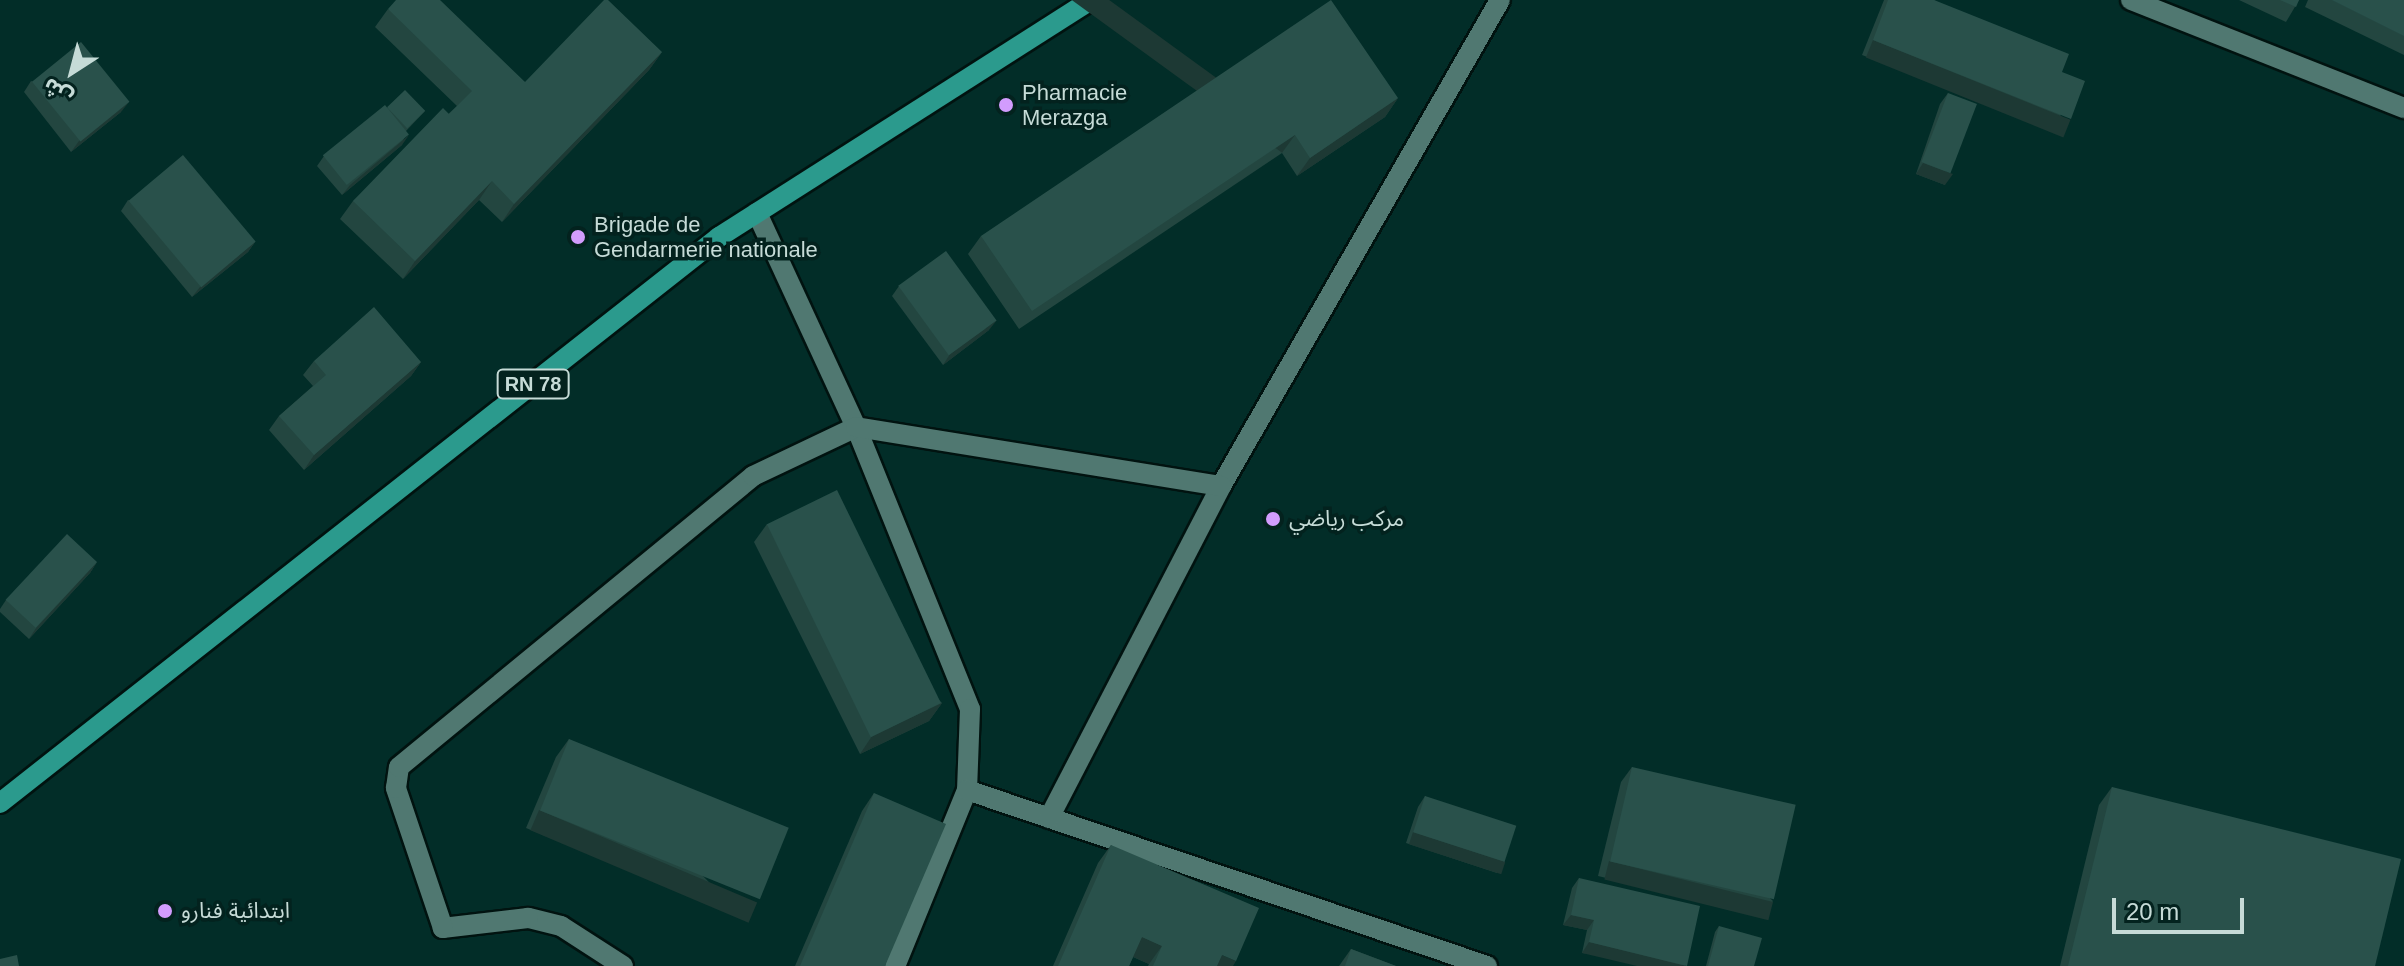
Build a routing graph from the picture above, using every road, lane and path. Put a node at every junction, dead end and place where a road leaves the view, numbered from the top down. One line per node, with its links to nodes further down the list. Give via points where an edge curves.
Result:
1 (1091, 0): 5 (main road, RN 78)
2 (1500, 0): 7 (street)
3 (2131, 0): 4 (street)
4 (2404, 108)
5 (757, 213): 6 (street); 9 (main road, RN 78, via 719,237)
6 (856, 427): 7 (street); 8 (street, via 970,709); 11 (street, via 753,476 399,767 396,788 443,928 528,918 561,926)
7 (1221, 486): 10 (street)
8 (967, 790): 10 (street); 12 (street)
9 (0, 803)
10 (1049, 818): 13 (street)
11 (623, 966)
12 (895, 966)
13 (1487, 966)

